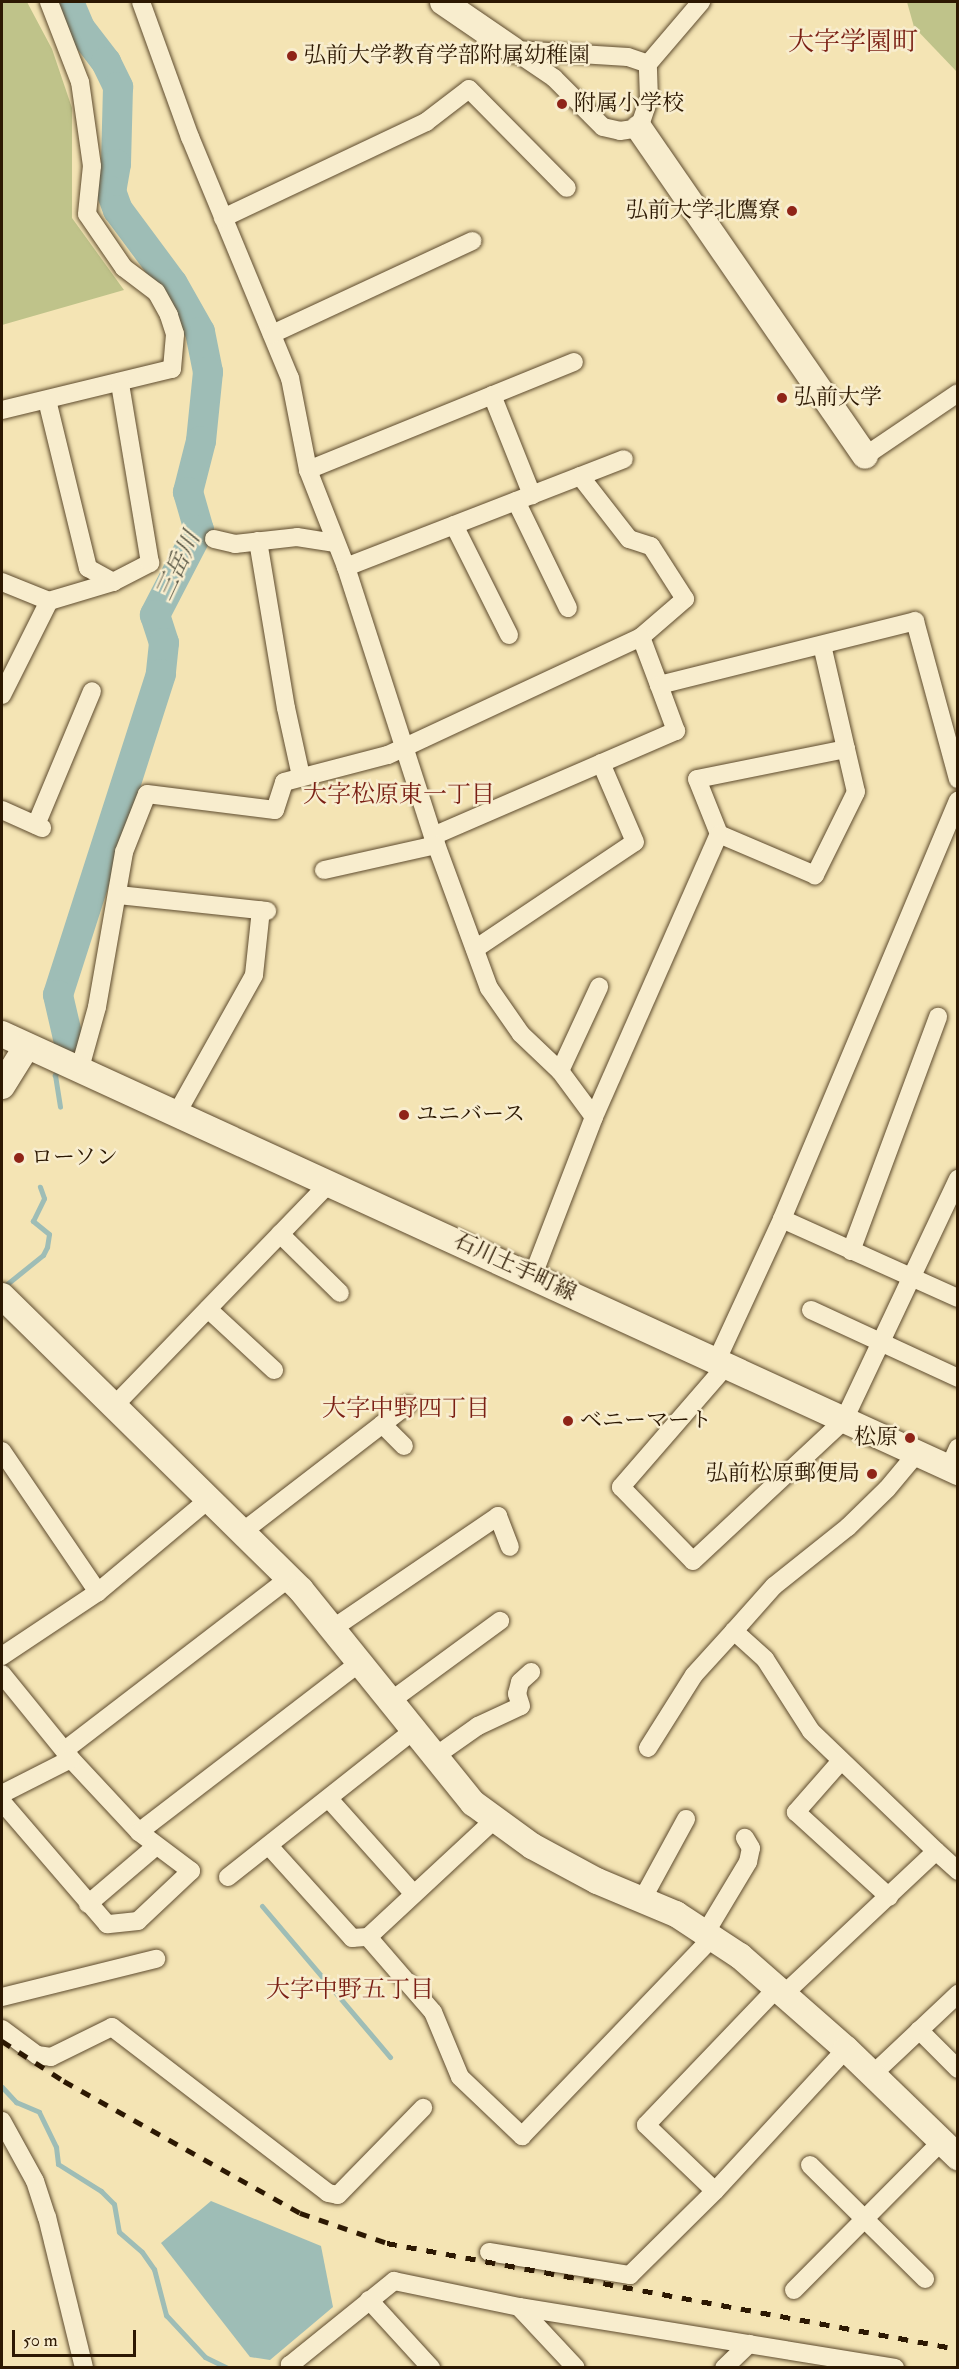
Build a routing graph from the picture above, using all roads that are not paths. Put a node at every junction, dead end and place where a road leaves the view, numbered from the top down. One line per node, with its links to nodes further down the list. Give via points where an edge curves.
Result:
1 (49, 2): 13 (street, via 82,92 92,166 87,214 124,268 156,292 175,334 172,369)
2 (141, 2): 9 (street)
3 (442, 2): 5 (street)
4 (701, 2): 6 (street)
5 (513, 50): 6 (street, via 628,57); 7 (street, via 554,78 603,127 620,131)
6 (648, 64): 7 (street, via 649,99)
7 (639, 128): 18 (street)
8 (567, 188): 9 (street, via 469,89 426,122)
9 (223, 218): 11 (street)
10 (472, 241): 11 (street)
11 (272, 334): 20 (street, via 290,378)
12 (574, 362): 15 (street)
13 (120, 383): 16 (street); 29 (street, via 150,563)
14 (957, 393): 18 (street)
15 (492, 395): 20 (street); 22 (street)
16 (47, 400): 17 (street); 29 (street, via 88,568)
17 (2, 410)
18 (866, 456)
19 (624, 459): 21 (street)
20 (308, 470): 26 (street)
21 (580, 476): 22 (street); 33 (street, via 629,538 651,546 684,599)
22 (524, 498): 23 (street); 31 (street)
23 (454, 525): 27 (street); 32 (street)
24 (214, 539): 25 (street, via 235,544)
25 (258, 541): 26 (street, via 297,537); 41 (street, via 285,708)
26 (336, 543): 27 (street)
27 (346, 567): 38 (street)
28 (2, 582): 30 (street)
29 (113, 582): 30 (street)
30 (50, 601): 37 (street)
31 (568, 608)
32 (509, 635)
33 (641, 637): 35 (street); 38 (street)
34 (822, 645): 35 (street); 39 (street); 42 (street, via 915,621)
35 (659, 685): 40 (street, via 676,731)
36 (92, 691): 44 (street, via 39,826)
37 (2, 695)
38 (404, 746): 41 (street, via 388,755); 46 (street)
39 (846, 749): 45 (street, via 697,779); 45 (street, via 856,792 815,875)
40 (601, 763): 46 (street); 49 (street, via 635,842)
41 (301, 776): 48 (street, via 284,782 275,810 147,794 124,852)
42 (957, 779)
43 (957, 801): 61 (street)
44 (2, 810)
45 (719, 834): 58 (street)
46 (434, 841): 47 (street); 49 (street)
47 (324, 870)
48 (118, 895): 54 (street); 57 (street, via 264,911 255,975)
49 (475, 949): 55 (street, via 489,988 521,1034)
50 (599, 987): 55 (street)
51 (938, 1017): 63 (street)
52 (2, 1034): 53 (street, 石川土手町線)
53 (27, 1046): 54 (street, 石川土手町線); 56 (street)
54 (68, 1062): 57 (street, 石川土手町線)
55 (560, 1071): 58 (street)
56 (2, 1086)
57 (177, 1113): 60 (street, 石川土手町線)
58 (594, 1117): 64 (street)
59 (957, 1179): 65 (street)
60 (330, 1182): 62 (street); 64 (street, 石川土手町線)
61 (782, 1219): 63 (street); 72 (street)
62 (280, 1234): 66 (street); 69 (street)
63 (851, 1251): 65 (street)
64 (533, 1275): 72 (street, 石川土手町線)
65 (911, 1278): 68 (street); 71 (street)
66 (339, 1293)
67 (2, 1297): 76 (street)
68 (957, 1298)
69 (208, 1309): 73 (street); 76 (street)
70 (811, 1310): 71 (street)
71 (881, 1341): 74 (street); 77 (street)
72 (721, 1365): 77 (street, 石川土手町線); 77 (street, via 621,1487 693,1561)
73 (274, 1370)
74 (957, 1378)
75 (406, 1405): 78 (street)
76 (112, 1408): 83 (street)
77 (844, 1420): 81 (street, 石川土手町線)
78 (382, 1424): 79 (street); 84 (street)
79 (404, 1446)
80 (2, 1451): 87 (street)
81 (917, 1453): 82 (street, 石川土手町線); 90 (street, via 888,1489 848,1527 774,1586)
82 (955, 1463)
83 (207, 1501): 84 (street); 87 (street)
84 (241, 1533): 86 (street)
85 (510, 1547): 89 (street, via 498,1516)
86 (289, 1578): 89 (street); 98 (street)
87 (98, 1592): 91 (street)
88 (500, 1621): 95 (street)
89 (332, 1629): 92 (street)
90 (734, 1631): 97 (street, via 694,1675); 100 (street, via 765,1659 811,1731)
91 (2, 1656)
92 (362, 1661): 95 (street); 106 (street)
93 (531, 1672): 99 (street, via 520,1682 521,1706 478,1726)
94 (5, 1685): 98 (street)
95 (392, 1701): 96 (street)
96 (414, 1730): 99 (street); 102 (street)
97 (648, 1748)
98 (68, 1755): 101 (street); 106 (street)
99 (434, 1756): 105 (street)
100 (840, 1762): 110 (street); 114 (street, via 796,1812)
101 (2, 1794)
102 (329, 1799): 108 (street); 113 (street)
103 (2, 1802): 116 (street)
104 (686, 1819): 115 (street)
105 (493, 1821): 113 (street); 115 (street, via 597,1881)
106 (139, 1832): 109 (street)
107 (745, 1838): 117 (street, via 751,1848 748,1862)
108 (269, 1846): 112 (street); 118 (street, via 352,1938)
109 (155, 1847): 116 (street); 116 (street, via 190,1870 138,1921 106,1924)
110 (936, 1851): 111 (street); 114 (street)
111 (957, 1870)
112 (228, 1877)
113 (413, 1893): 118 (street)
114 (889, 1897): 120 (street)
115 (643, 1898): 117 (street)
116 (88, 1904)
117 (709, 1935): 118 (street, via 522,2136 460,2076 433,2012); 120 (street)
118 (368, 1937)
119 (156, 1959): 122 (street)
120 (782, 1990): 125 (street); 132 (street, via 646,2125)
121 (957, 1994): 124 (street)
122 (2, 1997)
123 (2, 2029): 128 (street, via 37,2055 51,2057 112,2027 328,2193 338,2194)
124 (919, 2031): 126 (street); 127 (street)
125 (846, 2049): 127 (street); 132 (street)
126 (957, 2069)
127 (873, 2074): 130 (street)
128 (423, 2108)
129 (2, 2121): 141 (street, via 35,2181 47,2217)
130 (950, 2149): 133 (street)
131 (810, 2165): 133 (street)
132 (715, 2191): 134 (street, via 630,2275)
133 (864, 2219): 135 (street); 136 (street)
134 (489, 2252)
135 (925, 2279)
136 (794, 2290)
137 (369, 2300): 138 (street, via 394,2281); 142 (street); 143 (street)
138 (519, 2307): 139 (street); 144 (street)
139 (749, 2344): 140 (street); 145 (street)
140 (809, 2354): 146 (street); 147 (street)
141 (84, 2367)
142 (292, 2367)
143 (431, 2367)
144 (576, 2367)
145 (724, 2367)
146 (823, 2367)
147 (895, 2367)

